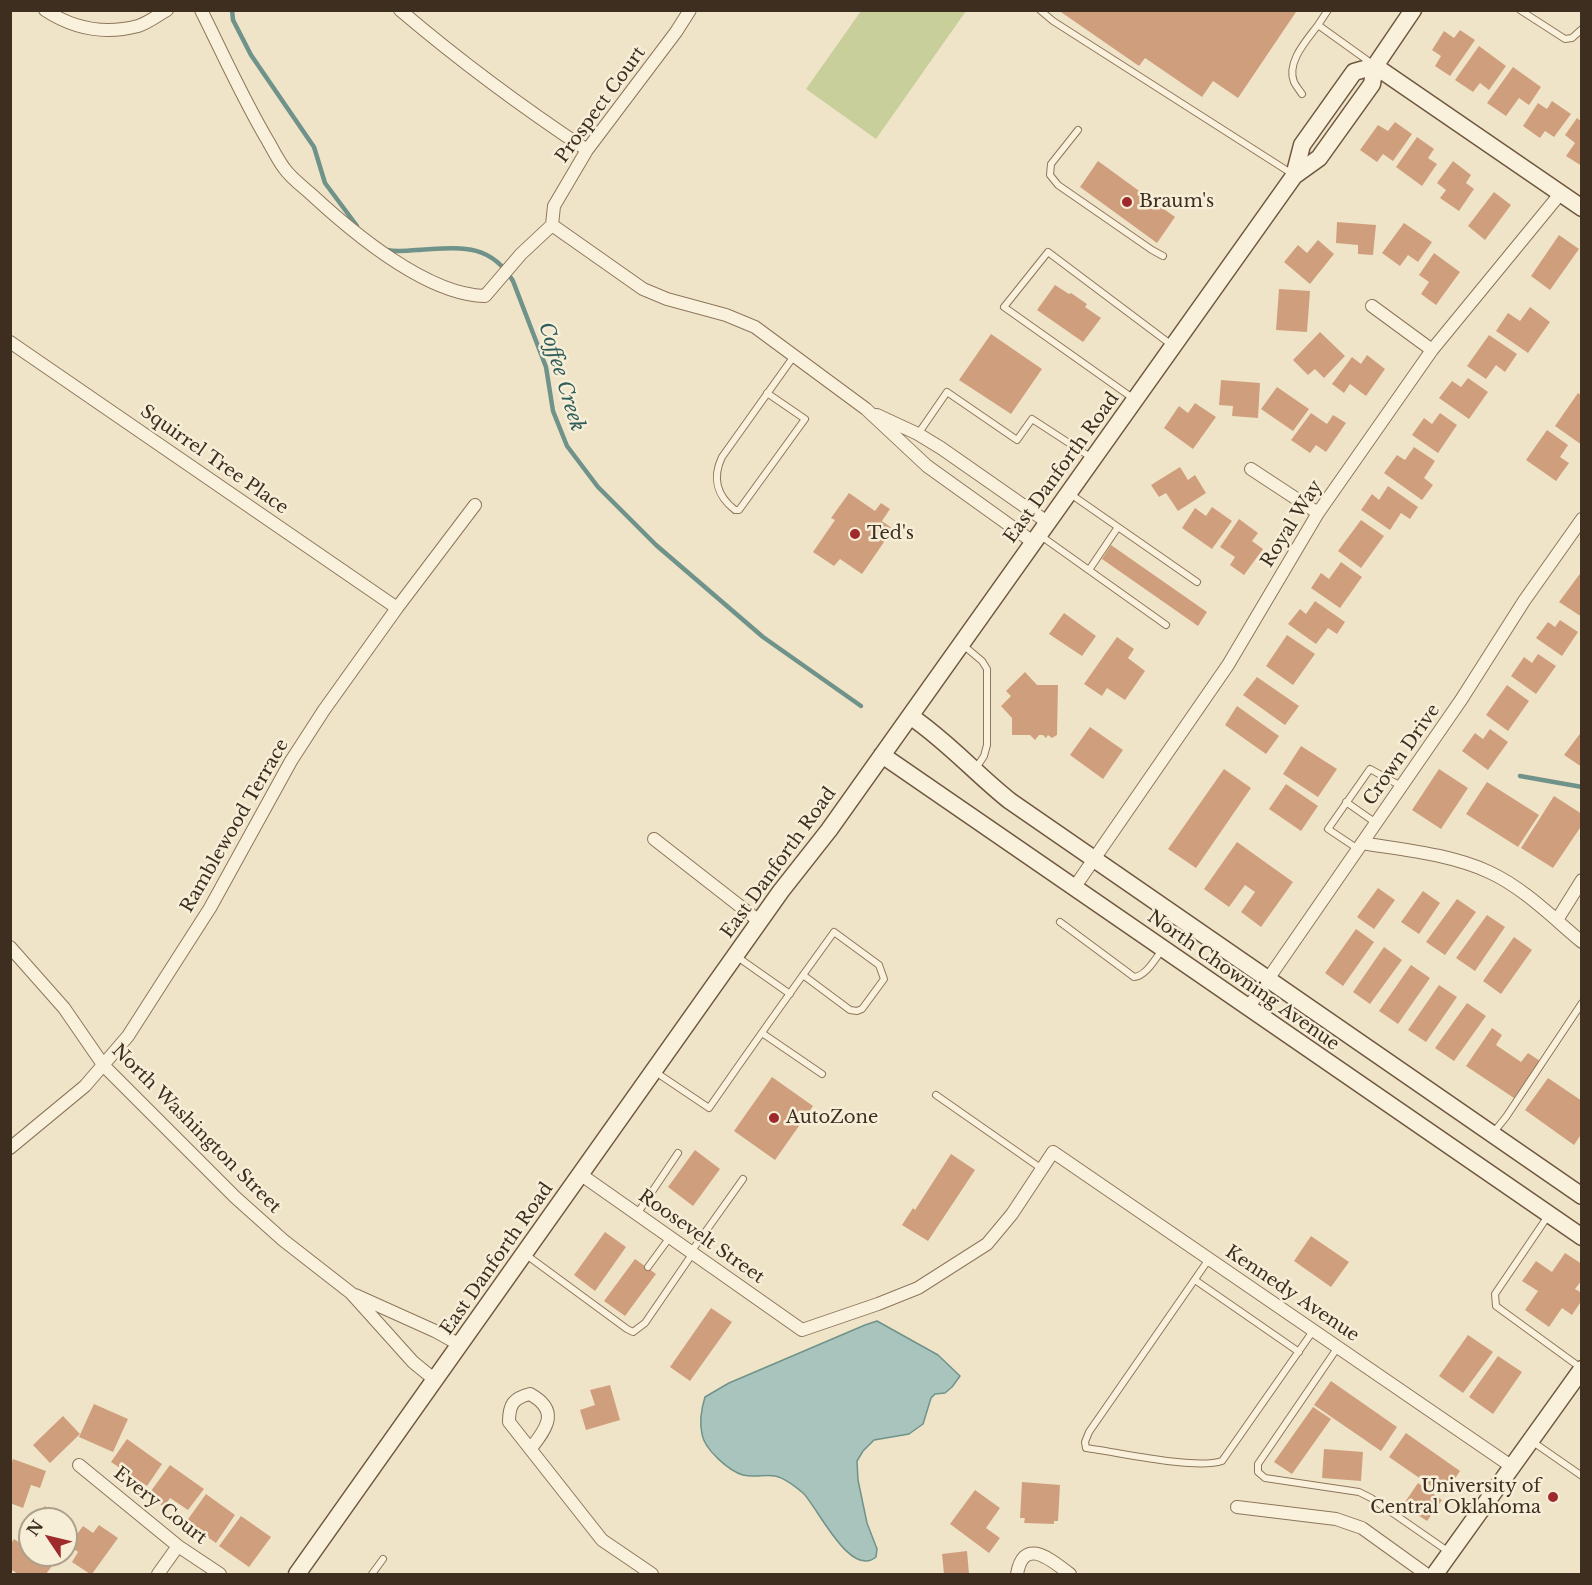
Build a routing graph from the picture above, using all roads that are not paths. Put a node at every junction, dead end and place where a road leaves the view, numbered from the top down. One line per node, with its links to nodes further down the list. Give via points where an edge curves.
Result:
1 (45, 10): 2 (street, via 81,29 108,30 140,26)
2 (167, 10)
3 (201, 10): 19 (street, via 248,109 285,169 332,214 411,270 449,289 485,296)
4 (400, 10): 15 (street, via 525,108)
5 (690, 10): 15 (street, Prospect Court)
6 (1040, 10): 16 (lane)
7 (1328, 10): 10 (lane)
8 (1413, 10): 12 (street, East Danforth Road)
9 (1520, 10): 11 (lane, via 1565,39)
10 (1318, 25): 12 (lane); 13 (lane, via 1292,68 1294,82)
11 (1581, 29)
12 (1375, 66): 16 (street, East Danforth Road, via 1354,72 1302,145); 17 (street)
13 (1302, 94)
14 (1078, 130): 20 (lane, via 1051,164 1050,175 1058,185)
15 (587, 150): 19 (street, Prospect Court, via 554,206)
16 (1294, 176): 23 (street, East Danforth Road)
17 (1560, 194): 18 (street); 24 (street, Royal Way)
18 (1581, 208)
19 (552, 225): 25 (street, via 644,289 755,327)
20 (1163, 256)
21 (1372, 306): 24 (street)
22 (10, 342): 40 (street, Squirrel Tree Place)
23 (1173, 346): 27 (street, East Danforth Road); 27 (lane, via 1048,252 1004,307)
24 (1432, 350): 34 (street, Royal Way)
25 (794, 355): 26 (lane); 28 (street)
26 (767, 393): 26 (lane, via 717,468 720,495 735,510 739,510 805,419)
27 (1135, 400): 30 (street, East Danforth Road)
28 (866, 409): 29 (street); 37 (street, via 927,466)
29 (918, 434): 30 (lane, via 947,392 1017,440 1032,419); 37 (street, via 941,447)
30 (1092, 458): 32 (street, East Danforth Road)
31 (1251, 469): 34 (street)
32 (1068, 493): 36 (lane); 37 (street, East Danforth Road)
33 (475, 505): 40 (street, Ramblewood Terrace)
34 (1318, 513): 51 (street, Royal Way, via 1228,665)
35 (1581, 519): 46 (street, Crown Drive)
36 (1118, 527): 38 (lane); 39 (lane)
37 (1039, 533): 38 (lane); 42 (street, East Danforth Road)
38 (1089, 570): 41 (lane)
39 (1197, 582)
40 (397, 608): 67 (street, Ramblewood Terrace, via 291,761 204,918 128,1036)
41 (1167, 625)
42 (961, 643): 43 (street, East Danforth Road); 45 (lane, via 987,669 987,745)
43 (910, 716): 44 (street, East Danforth Road); 45 (street, North Chowning Avenue)
44 (882, 755): 53 (street, North Chowning Avenue); 55 (street, East Danforth Road)
45 (974, 771): 51 (street, North Chowning Avenue, via 1010,801)
46 (1401, 787): 47 (lane, via 1370,769); 48 (street, Crown Drive)
47 (1346, 802): 48 (lane); 50 (lane, via 1328,829)
48 (1376, 823): 50 (street, Crown Drive)
49 (654, 839): 55 (street)
50 (1360, 846): 54 (street, via 1452,860 1490,872); 62 (street, Crown Drive)
51 (1094, 858): 53 (street, Royal Way); 62 (street, North Chowning Avenue)
52 (1581, 880): 54 (street)
53 (1074, 888): 59 (street, North Chowning Avenue)
54 (1557, 920): 57 (street)
55 (759, 921): 60 (street, East Danforth Road)
56 (1060, 922): 59 (lane, via 1134,977 1144,973)
57 (1581, 942)
58 (10, 946): 67 (street, North Washington Street, via 63,1008)
59 (1163, 949): 65 (street, North Chowning Avenue)
60 (735, 955): 63 (lane); 68 (street, East Danforth Road)
61 (803, 975): 61 (lane, via 834,932 879,965 884,979 857,1011 850,1010); 63 (lane)
62 (1268, 978): 65 (street, Crown Drive); 71 (street, North Chowning Avenue)
63 (790, 994): 66 (lane)
64 (1581, 1003): 71 (lane)
65 (1248, 1008): 79 (street, North Chowning Avenue)
66 (762, 1033): 68 (lane, via 709,1108); 69 (lane)
67 (104, 1066): 72 (street, Ramblewood Terrace); 87 (street, North Washington Street, via 235,1197)
68 (654, 1070): 75 (street, East Danforth Road)
69 (822, 1074)
70 (936, 1095): 74 (lane)
71 (1492, 1134): 77 (street, North Chowning Avenue)
72 (10, 1148)
73 (678, 1152): 78 (lane)
74 (1042, 1169): 82 (street, Roosevelt Street, via 987,1244 918,1288 802,1330); 84 (street, Kennedy Avenue, via 1053,1152)
75 (580, 1174): 78 (street, Roosevelt Street); 83 (street, East Danforth Road)
76 (743, 1179): 82 (lane)
77 (1581, 1196)
78 (637, 1214): 80 (street, Roosevelt Street)
79 (1549, 1215): 81 (street, North Chowning Avenue); 92 (lane, via 1495,1294 1496,1306)
80 (670, 1237): 82 (street, Roosevelt Street); 85 (lane)
81 (1581, 1238)
82 (692, 1252): 83 (lane, via 645,1323 633,1332)
83 (525, 1253): 89 (street, East Danforth Road)
84 (1209, 1259): 86 (lane); 88 (street, Kennedy Avenue)
85 (648, 1267)
86 (1194, 1280): 91 (lane); 91 (lane, via 1089,1432 1086,1448 1188,1463 1222,1461)
87 (351, 1293): 89 (street, North Washington Street); 93 (street, North Washington Street, via 413,1362)
88 (1313, 1331): 90 (street, Kennedy Avenue); 91 (lane)
89 (460, 1345): 93 (street, East Danforth Road)
90 (1338, 1347): 97 (street, Kennedy Avenue); 101 (lane, via 1258,1464 1258,1472 1265,1478 1359,1492)
91 (1299, 1352)
92 (1581, 1369): 94 (street)
93 (435, 1380): 105 (street, East Danforth Road)
94 (1530, 1440): 97 (street); 98 (lane)
95 (531, 1448): 107 (street, via 602,1540)
96 (79, 1465): 100 (street, Every Court)
97 (1511, 1466): 101 (street)
98 (1581, 1476)
99 (1237, 1507): 110 (street, via 1336,1519 1362,1528)
100 (178, 1546): 103 (street); 104 (street, Every Court)
101 (1450, 1552): 111 (street)
102 (383, 1559): 106 (lane)
103 (158, 1575)
104 (220, 1575)
105 (297, 1575)
106 (372, 1575)
107 (652, 1575)
108 (1017, 1575): 109 (street, via 1021,1561 1036,1553)
109 (1070, 1575)
110 (1426, 1575)
111 (1435, 1575)

